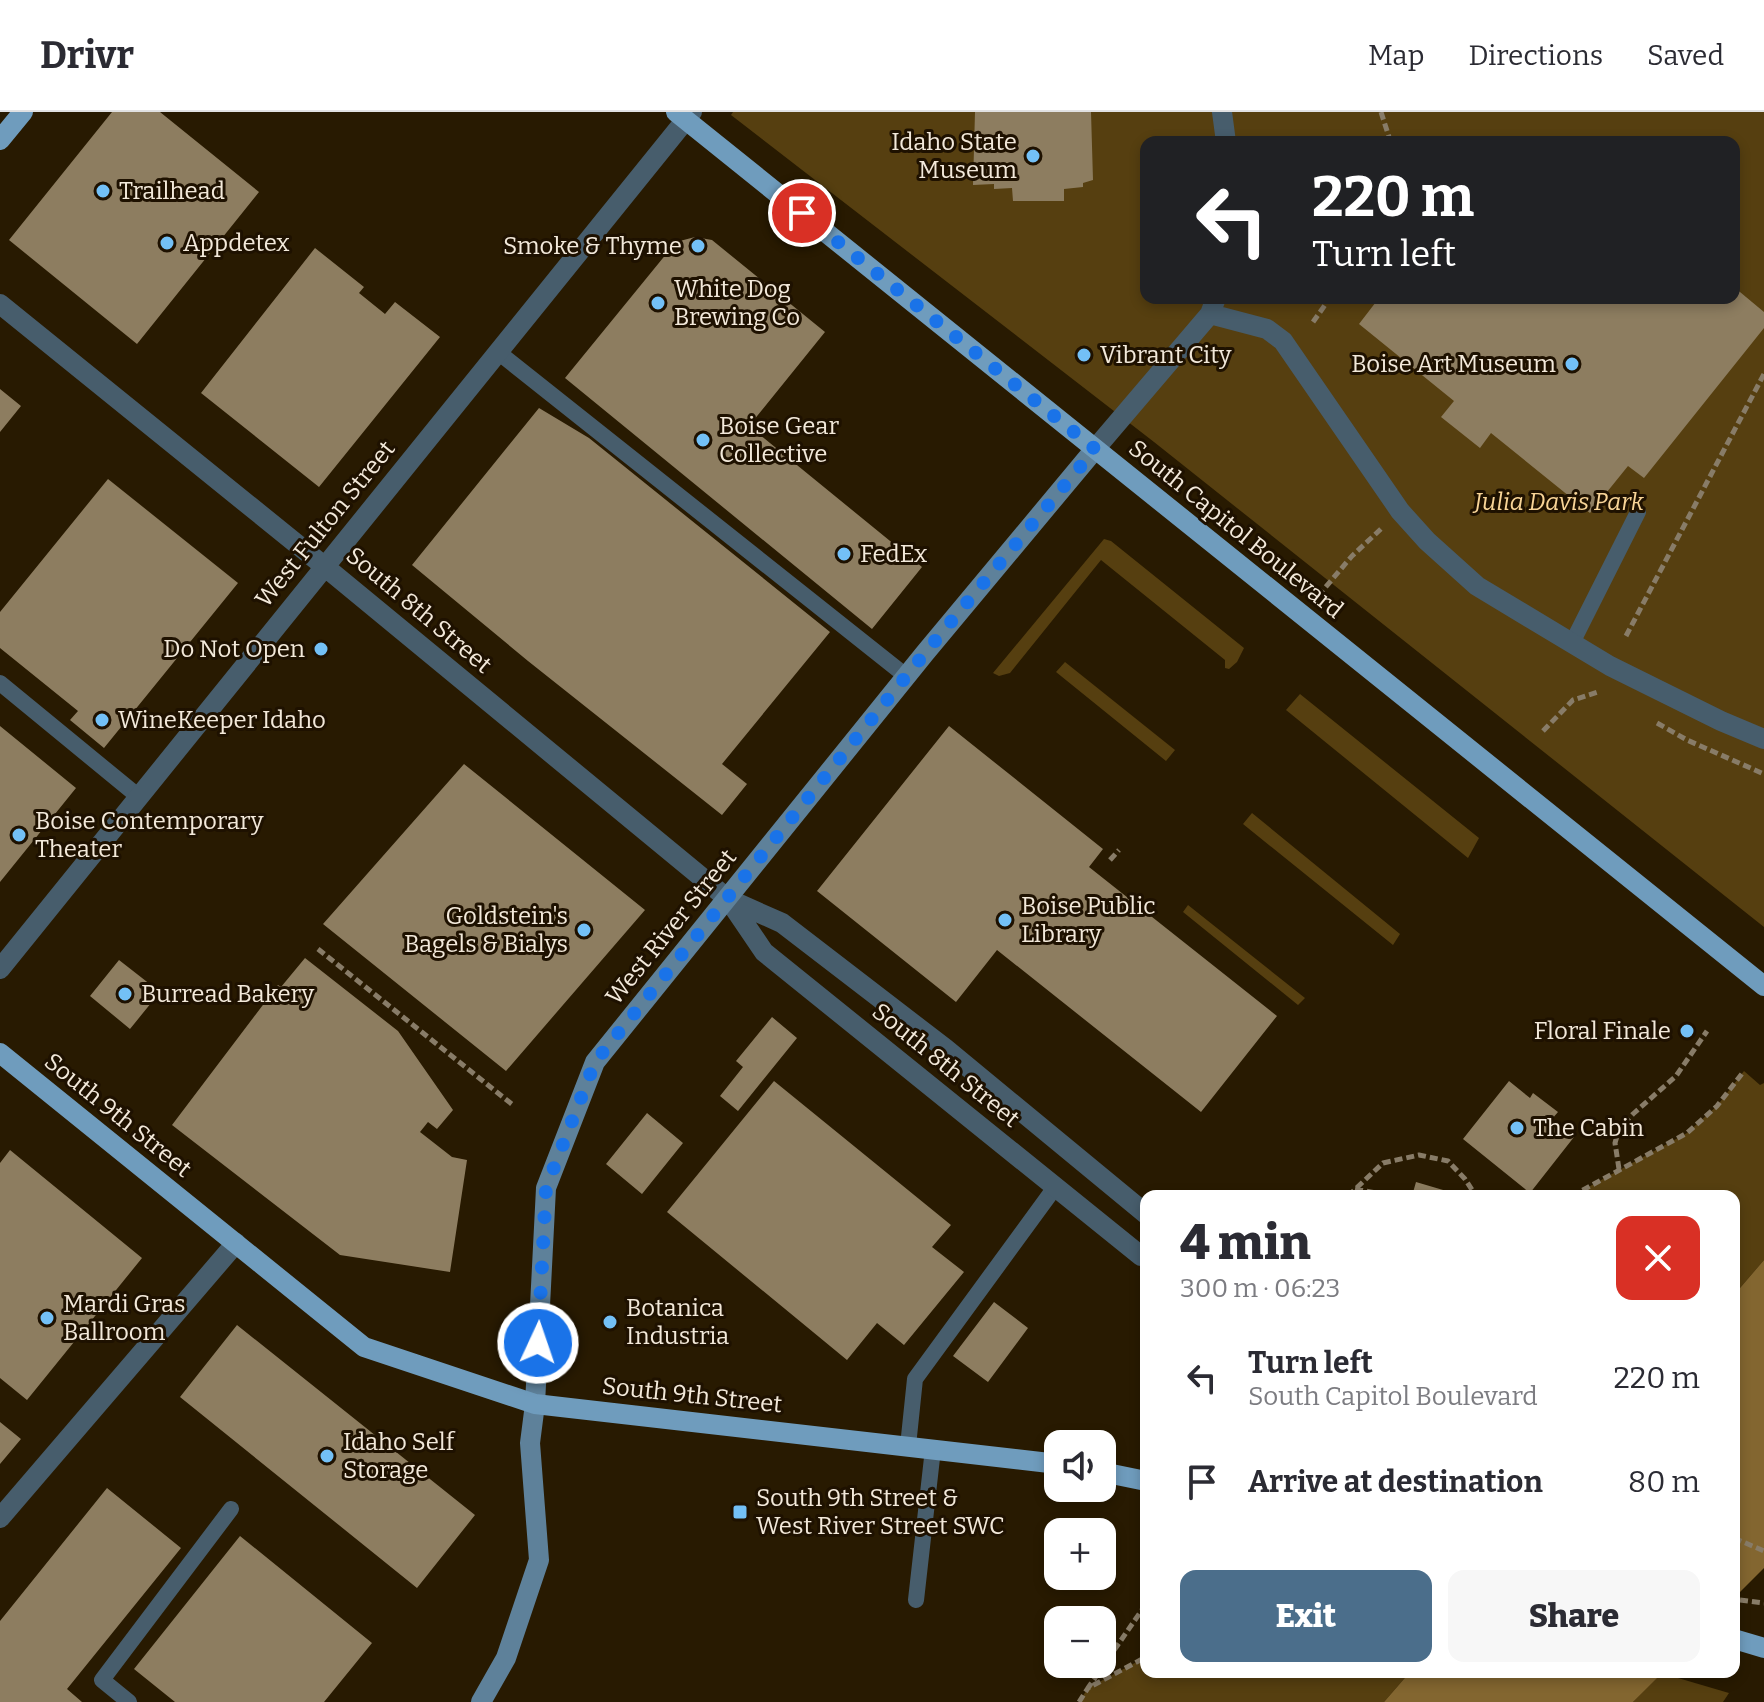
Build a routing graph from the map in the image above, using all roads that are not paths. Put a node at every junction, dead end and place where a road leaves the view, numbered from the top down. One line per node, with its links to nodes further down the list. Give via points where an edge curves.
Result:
1 (23, 112): 5 (main road)
2 (1222, 112): 4 (street)
3 (684, 115): 8 (street, West Fulton Street); 9 (main road, South Capitol Boulevard)
4 (1225, 136)
5 (0, 140)
6 (0, 304): 11 (street, South 8th Street)
7 (1213, 306): 9 (street, West River Street); 12 (street, via 1283,341 1400,511 1427,541 1477,586)
8 (498, 352): 11 (street, West Fulton Street); 13 (lane)
9 (1095, 449): 13 (main road, West River Street); 19 (main road, South Capitol Boulevard)
10 (1638, 512): 12 (lane)
11 (324, 566): 16 (street, West Fulton Street); 17 (street, South 8th Street)
12 (1572, 643): 15 (street)
13 (906, 676): 17 (main road, West River Street)
14 (0, 683): 16 (lane)
15 (1764, 739)
16 (139, 797): 18 (street, West Fulton Street)
17 (728, 899): 21 (street, South 8th Street, via 764,952); 22 (street, South 8th Street, via 782,923); 25 (main road, West River Street, via 595,1062 551,1174 546,1188)
18 (0, 969)
19 (1764, 986)
20 (0, 1053): 23 (main road, South 9th Street)
21 (1056, 1186): 24 (street, South 8th Street); 26 (lane, via 915,1379)
22 (1140, 1209)
23 (236, 1243): 25 (main road, South 9th Street, via 364,1347); 32 (street)
24 (1140, 1255)
25 (535, 1404): 26 (main road, South 9th Street); 37 (main road, West River Street, via 530,1443 539,1560 506,1658)
26 (908, 1446): 27 (main road, South 9th Street)
27 (933, 1449): 28 (main road, South 9th Street); 33 (lane)
28 (1044, 1462)
29 (1116, 1475): 30 (main road)
30 (1140, 1480)
31 (231, 1509): 36 (lane, via 102,1680)
32 (0, 1518)
33 (916, 1600)
34 (1740, 1641): 35 (main road)
35 (1764, 1648)
36 (129, 1702)
37 (481, 1702)

